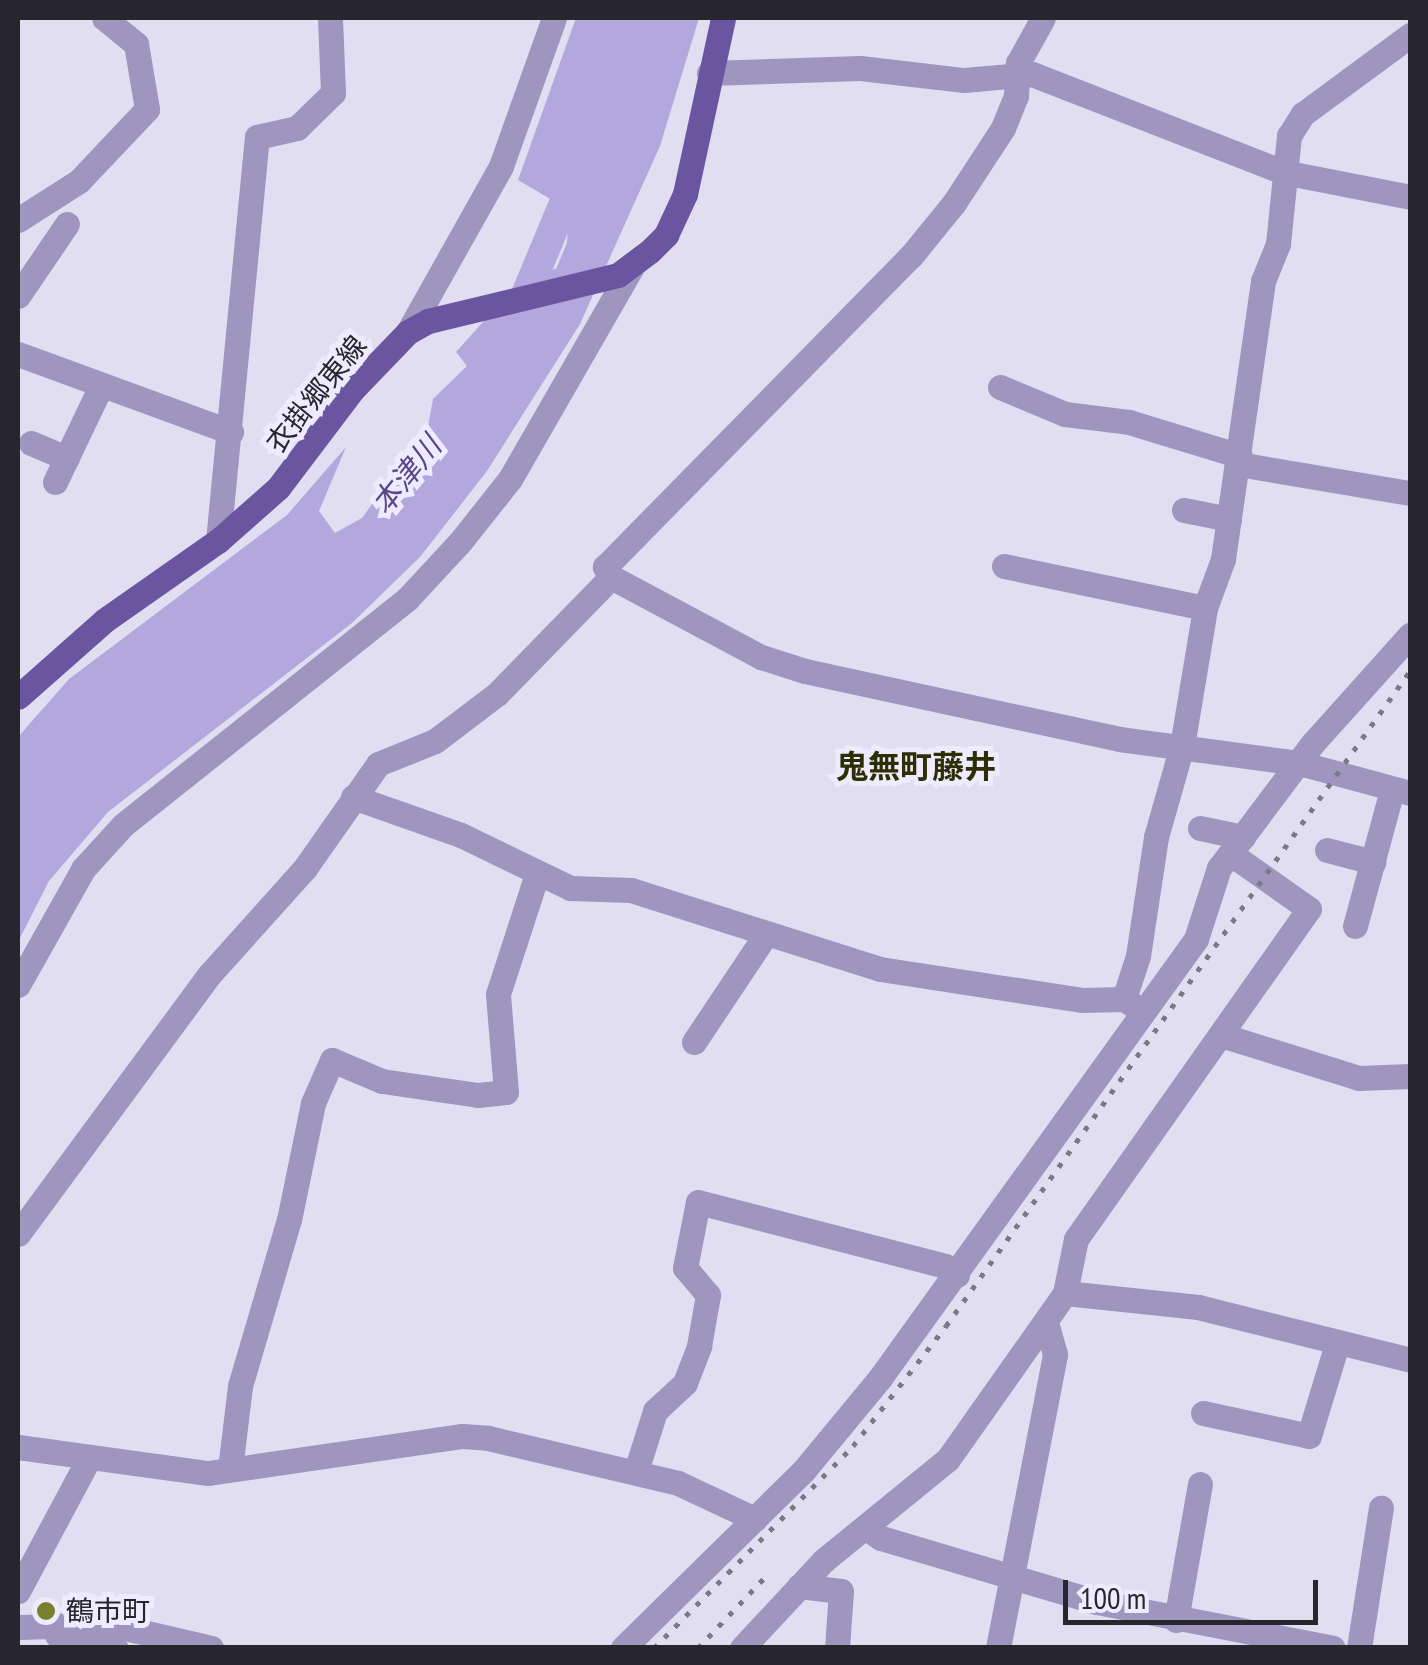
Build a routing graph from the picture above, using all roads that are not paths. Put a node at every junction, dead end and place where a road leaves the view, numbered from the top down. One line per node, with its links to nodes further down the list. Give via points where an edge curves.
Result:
1 (104, 18): 11 (street, via 136,44 146,109 79,181)
2 (330, 18): 19 (street, via 333,93 297,128 258,137)
3 (554, 18): 15 (street, via 500,166)
4 (723, 18): 8 (main road)
5 (1043, 18): 7 (street)
6 (1410, 35): 9 (street, via 1303,114 1289,136)
7 (1015, 73): 8 (street, via 964,80 860,68); 9 (street, via 1165,121); 27 (street, via 1016,96 1003,128 954,203 911,256 605,567)
8 (709, 74): 13 (main road, via 685,194 666,235)
9 (1282, 172): 10 (street); 21 (street, via 1278,244 1263,281)
10 (1410, 197)
11 (18, 220)
12 (68, 224): 14 (street)
13 (626, 270): 15 (main road); 42 (street, via 510,479 460,542 408,598 123,825 82,869)
14 (18, 296)
15 (418, 327): 25 (main road, 衣掛郷東線, via 353,389 306,459)
16 (18, 354): 17 (street)
17 (101, 386): 19 (street); 20 (street, via 61,470)
18 (1000, 387): 21 (street, via 1064,414 1130,422)
19 (232, 432): 25 (street)
20 (31, 443)
21 (1239, 460): 22 (street); 24 (street)
22 (1410, 493)
23 (1184, 510): 24 (street)
24 (1229, 519): 28 (street, via 1224,559)
25 (218, 541): 30 (main road, 衣掛郷東線, via 105,620)
26 (1004, 566): 28 (street)
27 (611, 577): 31 (street, via 761,657 805,671); 34 (street, via 496,694 435,741 378,764)
28 (1205, 608): 31 (street)
29 (1410, 636): 32 (street)
30 (18, 698)
31 (1182, 746): 32 (street); 43 (street, via 1156,837)
32 (1299, 763): 33 (street); 36 (street)
33 (1401, 791): 38 (street)
34 (354, 796): 39 (street, via 461,835); 47 (street, via 305,868 209,975)
35 (1200, 828): 36 (street)
36 (1237, 845): 43 (street, via 1219,868 1196,939); 44 (street, via 1309,909)
37 (1327, 850): 38 (street)
38 (1373, 862): 40 (street)
39 (536, 877): 41 (street, via 570,888 631,890); 56 (street, via 498,994 506,1092 478,1095 382,1080 332,1060 313,1103 288,1220 240,1386)
40 (1356, 926)
41 (766, 934): 43 (street, via 880,970); 45 (street)
42 (18, 986)
43 (1134, 1006): 48 (street)
44 (1222, 1035): 46 (street, via 1359,1078); 49 (street, via 1076,1240)
45 (694, 1042)
46 (1410, 1076)
47 (18, 1234)
48 (957, 1275): 57 (street, via 945,1266 698,1202 685,1268 708,1295 698,1346 686,1384 655,1411); 60 (street, via 880,1378)
49 (1065, 1293): 50 (street); 51 (street, via 1198,1308)
50 (1046, 1322): 61 (street, via 948,1459); 62 (street, via 1055,1354)
51 (1337, 1344): 52 (street); 53 (street, via 1309,1436)
52 (1410, 1360)
53 (1203, 1413)
54 (18, 1447): 55 (street)
55 (89, 1458): 56 (street, via 208,1473); 64 (street)
56 (230, 1469): 57 (street, via 462,1436)
57 (636, 1471): 60 (street)
58 (1200, 1484): 65 (street)
59 (1381, 1508): 76 (street)
60 (754, 1519): 72 (street)
61 (865, 1526): 62 (street, via 881,1538); 63 (street)
62 (1012, 1574): 65 (street); 75 (street)
63 (799, 1586): 73 (street); 74 (street, via 841,1591)
64 (18, 1591)
65 (1176, 1620): 67 (street)
66 (19, 1626): 69 (street); 70 (street); 71 (street, via 108,1624)
67 (1267, 1640): 68 (street)
68 (1321, 1646)
69 (64, 1648)
70 (116, 1648)
71 (211, 1648)
72 (623, 1648)
73 (742, 1648)
74 (837, 1648)
75 (998, 1648)
76 (1359, 1648)

